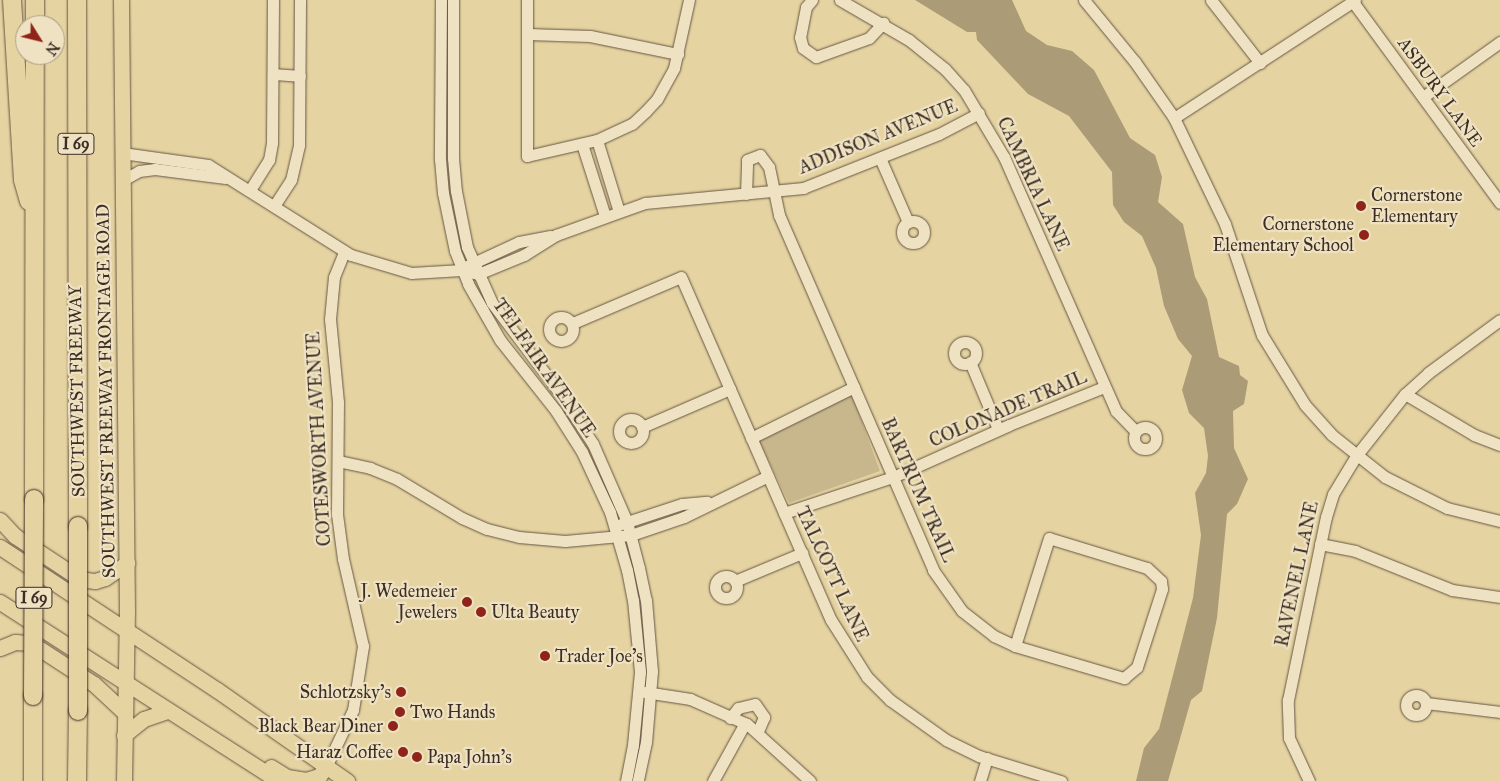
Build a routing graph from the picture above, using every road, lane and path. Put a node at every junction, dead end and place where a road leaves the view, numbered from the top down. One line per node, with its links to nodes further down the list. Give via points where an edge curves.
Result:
1 (12, 0): 43 (highway, via 23,180)
2 (35, 0): 16 (highway)
3 (77, 0): 100 (highway, SOUTHWEST FREEWAY / I 69, bridge)
4 (121, 0): 30 (main road, SOUTHWEST FREEWAY FRONTAGE ROAD)
5 (273, 0): 23 (street)
6 (300, 0): 24 (street)
7 (441, 0): 48 (street, TELFAIR AVENUE, via 440,159 449,225)
8 (453, 0): 47 (street, TELFAIR AVENUE, via 453,158 461,222)
9 (527, 0): 18 (street)
10 (689, 0): 20 (street)
11 (812, 0): 17 (street, via 806,7 800,37 803,48 816,57 870,38)
12 (840, 0): 17 (street, CAMBRIA LANE)
13 (1084, 0): 27 (street, via 1135,62)
14 (1211, 0): 21 (street)
15 (1354, 1): 21 (street); 25 (street, ASBURY LANE)
16 (35, 15)
17 (883, 24): 26 (street, CAMBRIA LANE, via 945,70)
18 (527, 34): 20 (street, via 590,36); 29 (street, via 527,156)
19 (1500, 42): 25 (street)
20 (678, 54): 28 (street, via 666,84 645,112 624,128)
21 (1260, 63): 27 (street)
22 (35, 65): 43 (highway, I 69)
23 (273, 74): 24 (street); 36 (street, via 268,160)
24 (300, 76): 40 (street, via 296,164)
25 (1423, 97): 35 (street, ASBURY LANE)
26 (979, 113): 31 (street, ADDISON AVENUE, via 939,134); 54 (street, CAMBRIA LANE, via 1004,157)
27 (1174, 118): 62 (street, via 1225,224 1250,303 1275,360 1305,406)
28 (597, 140): 29 (street); 41 (street)
29 (582, 144): 42 (street)
30 (122, 153): 32 (street, via 194,162 216,169); 33 (main road, SOUTHWEST FREEWAY FRONTAGE ROAD)
31 (880, 158): 37 (street, ADDISON AVENUE, via 803,188); 44 (street)
32 (232, 179): 33 (street, via 155,169 139,171); 36 (street)
33 (123, 180): 77 (main road, SOUTHWEST FREEWAY FRONTAGE ROAD)
34 (1500, 181): 35 (street)
35 (1490, 188): 39 (street, ASBURY LANE)
36 (250, 190): 40 (street)
37 (773, 193): 38 (street, ADDISON AVENUE); 38 (street, BARTRUM TRAIL, via 769,167 760,155 747,160); 53 (street, BARTRUM TRAIL, via 779,215)
38 (746, 194): 41 (street, ADDISON AVENUE, via 670,199)
39 (1500, 203)
40 (274, 206): 46 (street)
41 (619, 212): 42 (street, ADDISON AVENUE)
42 (605, 216): 45 (street, ADDISON AVENUE)
43 (35, 220): 99 (highway, I 69, bridge)
44 (908, 222)
45 (556, 235): 47 (street, ADDISON AVENUE, via 519,242); 49 (street, ADDISON AVENUE, via 524,255)
46 (344, 252): 48 (street, via 411,273); 63 (street, COTESWORTH AVENUE, via 334,276 330,320 338,402)
47 (473, 261): 48 (street, ADDISON AVENUE); 49 (street, TELFAIR AVENUE)
48 (462, 270): 49 (street); 71 (street, TELFAIR AVENUE, via 500,340 573,436)
49 (478, 274): 70 (street, TELFAIR AVENUE, via 497,311 583,427 603,464)
50 (1500, 320): 56 (street, RAVENEL LANE)
51 (573, 323): 55 (street, TALCOTT LANE, via 681,277)
52 (970, 362): 58 (street)
53 (854, 387): 60 (street); 65 (street, BARTRUM TRAIL)
54 (1104, 387): 58 (street, COLONADE TRAIL); 59 (street, CAMBRIA LANE, via 1116,412)
55 (730, 389): 57 (street); 60 (street, TALCOTT LANE)
56 (1405, 394): 61 (street, via 1474,435); 62 (street, RAVENEL LANE)
57 (642, 426)
58 (998, 429): 65 (street, COLONADE TRAIL)
59 (1135, 432)
60 (751, 438): 64 (street, TALCOTT LANE)
61 (1500, 445)
62 (1356, 456): 69 (street, via 1416,495 1446,508); 74 (street, RAVENEL LANE, via 1334,494)
63 (338, 462): 73 (street, via 370,468 397,478 462,518 487,529 543,540); 97 (street, COTESWORTH AVENUE, via 339,532 363,646 353,710)
64 (768, 476): 66 (street); 67 (street, TALCOTT LANE)
65 (893, 477): 67 (street, COLONADE TRAIL); 82 (street, BARTRUM TRAIL, via 933,570 951,600 976,624)
66 (711, 501): 70 (street, via 682,504); 72 (street, via 684,517)
67 (784, 513): 76 (street, TALCOTT LANE)
68 (0, 520): 77 (main road, via 15,536 80,579 95,581 105,578)
69 (1500, 521)
70 (627, 522): 71 (street); 72 (street, TELFAIR AVENUE)
71 (615, 525): 73 (street, TELFAIR AVENUE)
72 (631, 535): 73 (street); 85 (street, TELFAIR AVENUE, via 646,600)
73 (619, 538): 86 (street, TELFAIR AVENUE, via 633,600)
74 (1320, 544): 79 (street, via 1355,551 1452,590); 98 (street, RAVENEL LANE, via 1288,714 1289,738)
75 (0, 547): 81 (main road)
76 (802, 553): 78 (street); 96 (street, TALCOTT LANE, via 831,620 867,677 915,720 946,740)
77 (127, 563): 81 (main road, SOUTHWEST FREEWAY FRONTAGE ROAD)
78 (735, 580)
79 (1500, 597)
80 (0, 602): 84 (main road)
81 (127, 630): 84 (main road, SOUTHWEST FREEWAY FRONTAGE ROAD); 97 (main road)
82 (1015, 646): 82 (street, BARTRUM TRAIL, via 1116,678 1129,676 1137,667 1162,589 1158,576 1147,568 1049,538)
83 (0, 648): 88 (main road, via 14,642 31,643 94,684)
84 (125, 684): 88 (main road, SOUTHWEST FREEWAY FRONTAGE ROAD); 89 (main road)
85 (651, 692): 86 (street); 91 (street, via 690,699); 105 (street, TELFAIR AVENUE)
86 (639, 693): 104 (street, TELFAIR AVENUE)
87 (1426, 703): 90 (street)
88 (124, 712): 94 (main road, SOUTHWEST FREEWAY FRONTAGE ROAD)
89 (166, 712): 94 (main road, via 144,719); 95 (main road)
90 (1500, 712)
91 (730, 718): 92 (street); 93 (street, via 738,708 755,704 764,717)
92 (745, 723): 93 (street); 106 (street)
93 (758, 731): 107 (street)
94 (124, 735): 101 (main road, SOUTHWEST FREEWAY FRONTAGE ROAD)
95 (224, 748): 97 (main road, via 244,751 296,780 316,778); 102 (main road)
96 (987, 758): 108 (street); 109 (street, TALCOTT LANE)
97 (326, 767): 103 (main road)
98 (1306, 780)
99 (33, 781)
100 (77, 781)
101 (124, 781)
102 (279, 781)
103 (348, 781)
104 (626, 781)
105 (638, 781)
106 (713, 781)
107 (810, 781)
108 (980, 781)
109 (1061, 781)

